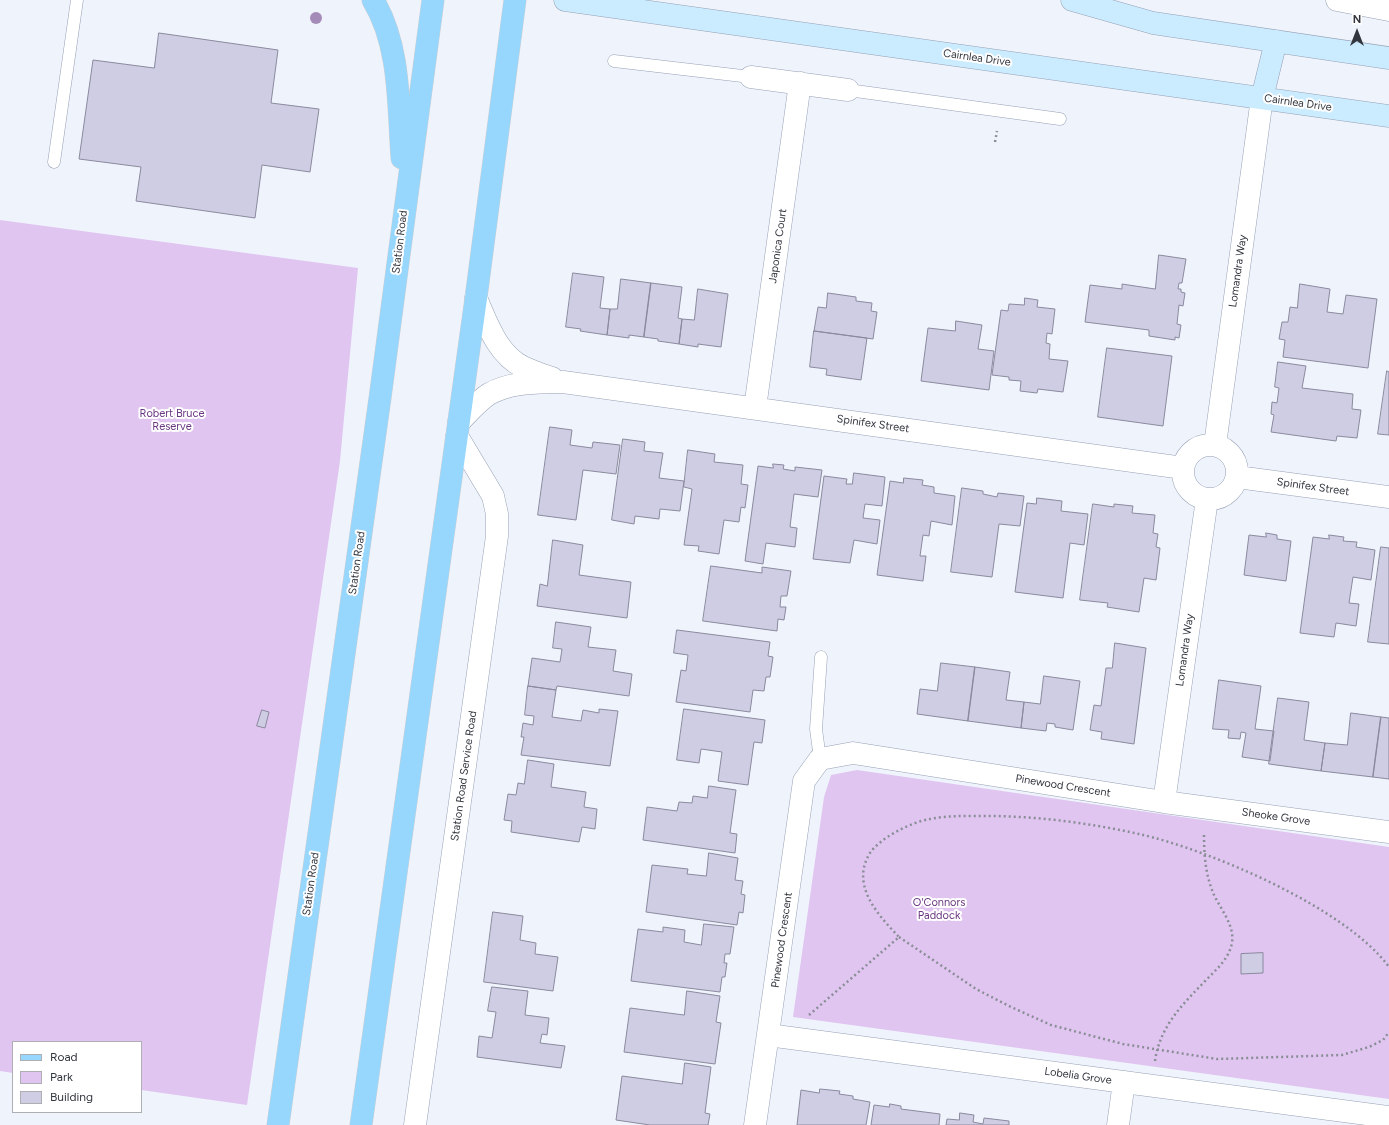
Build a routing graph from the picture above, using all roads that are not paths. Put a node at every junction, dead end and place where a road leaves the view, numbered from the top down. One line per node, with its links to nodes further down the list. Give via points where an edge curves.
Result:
1 (77, 0): 18 (lane)
2 (373, 0): 19 (main road, via 383,16 394,66)
3 (433, 0): 19 (main road, Station Road)
4 (515, 0): 20 (main road)
5 (565, 0): 15 (street, Cairnlea Drive)
6 (1072, 0): 9 (street, via 1153,23)
7 (1337, 0): 8 (street)
8 (1389, 10)
9 (1276, 41): 10 (street); 15 (street)
10 (1389, 58)
11 (614, 61): 12 (lane)
12 (751, 77): 13 (street)
13 (800, 84): 14 (street); 22 (street, Japonica Court)
14 (848, 90): 17 (lane)
15 (1262, 98): 16 (street, Cairnlea Drive); 24 (street, Lomandra Way)
16 (1389, 116)
17 (1060, 119)
18 (54, 162)
19 (405, 203): 36 (main road, Station Road)
20 (476, 298): 21 (street, Spinifex Street, via 492,334 507,355 522,366); 23 (main road)
21 (563, 382): 22 (street, Spinifex Street); 23 (street, Spinifex Street, via 506,386 488,395)
22 (755, 408): 25 (street, Spinifex Street)
23 (458, 429): 37 (main road); 38 (street, Station Road Service Road, via 492,496 497,536)
24 (1215, 445): 25 (street, via 1206,445 1191,452); 26 (street, via 1229,453 1237,468)
25 (1183, 468): 28 (street, via 1183,477 1191,492)
26 (1237, 477): 27 (street, Spinifex Street); 28 (street, via 1223,496)
27 (1389, 497)
28 (1207, 499): 31 (street, Lomandra Way)
29 (821, 657): 30 (lane, via 816,729)
30 (820, 759): 31 (street, Pinewood Crescent, via 853,753); 33 (street, Pinewood Crescent, via 804,781)
31 (1164, 802): 32 (street, Sheoke Grove)
32 (1389, 832)
33 (768, 1035): 34 (street, Lobelia Grove); 39 (street, Pinewood Crescent)
34 (1124, 1082): 35 (street, Lobelia Grove); 40 (street)
35 (1389, 1117)
36 (278, 1125)
37 (361, 1125)
38 (415, 1125)
39 (755, 1125)
40 (1118, 1125)

